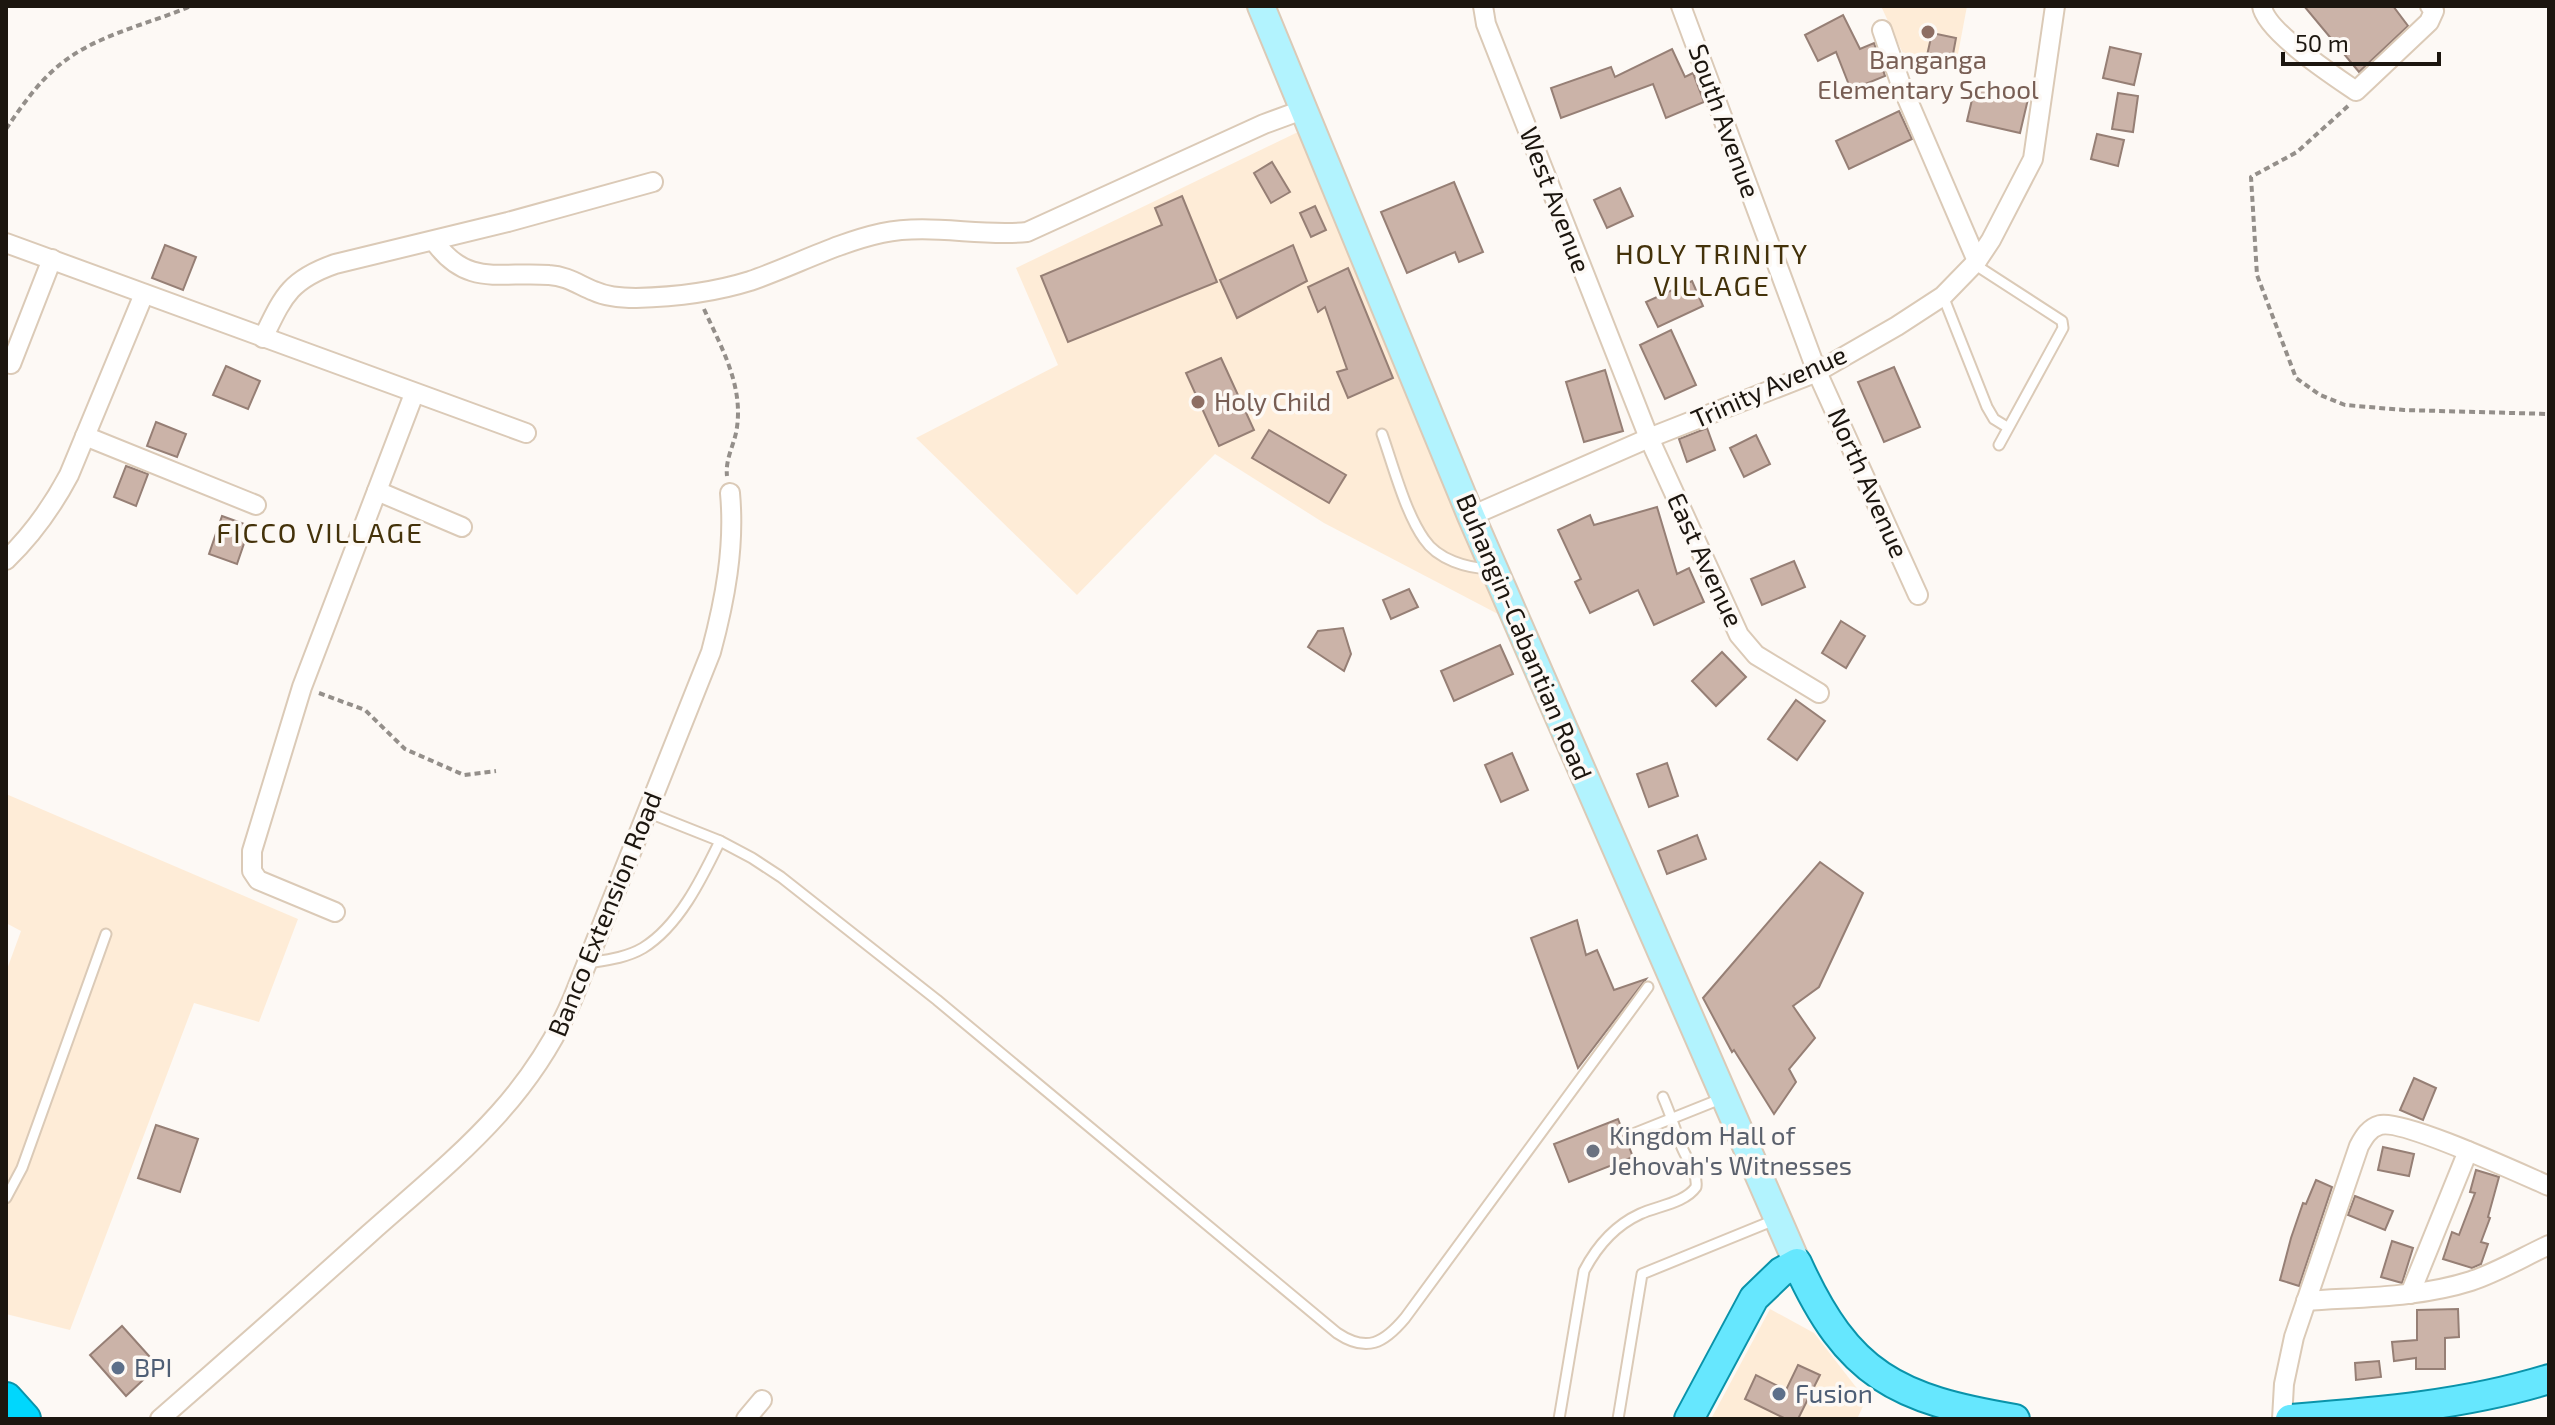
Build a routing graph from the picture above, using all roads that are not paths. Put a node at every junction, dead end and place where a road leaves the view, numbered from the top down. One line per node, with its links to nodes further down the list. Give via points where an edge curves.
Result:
1 (1261, 6): 8 (main road, Buhangin-Cabantian Road)
2 (1483, 6): 24 (street, West Avenue)
3 (1681, 6): 18 (street, South Avenue)
4 (2055, 6): 13 (street, Trinity Avenue, via 2033,159)
5 (2262, 6): 6 (street, via 2289,42 2356,91 2429,22 2434,11)
6 (2430, 6)
7 (1882, 30): 13 (street)
8 (1305, 109): 10 (street, via 1027,232 882,233 749,281 696,292 615,297 552,275 470,271 454,264); 29 (main road, Buhangin-Cabantian Road)
9 (653, 182): 10 (street)
10 (434, 241): 16 (street, via 313,272 291,287)
11 (6, 243): 12 (street)
12 (52, 259): 14 (street); 17 (street)
13 (1975, 263): 15 (street, Trinity Avenue); 20 (lane, via 2062,321 2063,328)
14 (144, 294): 16 (street); 23 (street)
15 (1943, 296): 18 (street, Trinity Avenue); 20 (lane, via 1987,407)
16 (263, 338): 19 (street)
17 (11, 364)
18 (1817, 372): 24 (street, Trinity Avenue); 33 (street, North Avenue)
19 (414, 394): 21 (street); 26 (street)
20 (2007, 427): 25 (lane)
21 (526, 433)
22 (1382, 434): 32 (lane, via 1424,541 1468,568)
23 (85, 436): 28 (street); 31 (street, via 54,503)
24 (1649, 438): 29 (street, Trinity Avenue); 34 (street, East Avenue, via 1739,635 1756,655)
25 (1999, 445)
26 (377, 491): 30 (street); 37 (street, via 302,687 252,851 252,871 258,880)
27 (730, 493): 35 (street, Banco Extension Road, via 731,552 720,620 699,687)
28 (256, 505)
29 (1471, 516): 32 (main road, Buhangin-Cabantian Road)
30 (462, 527)
31 (6, 560)
32 (1494, 570): 42 (main road, Buhangin-Cabantian Road)
33 (1918, 595)
34 (1819, 693)
35 (647, 812): 36 (lane); 39 (street, Banco Extension Road)
36 (720, 841): 39 (lane, via 705,872 660,935 619,958); 40 (lane, via 805,896 1337,1333 1358,1343 1380,1342 1405,1318)
37 (335, 912)
38 (106, 934): 47 (lane, via 22,1168)
39 (587, 963): 57 (street, Banco Extension Road, via 542,1060 495,1119)
40 (1648, 987)
41 (1663, 1097): 43 (lane)
42 (1725, 1097): 43 (lane); 48 (main road, Buhangin-Cabantian Road)
43 (1673, 1119): 44 (lane); 59 (lane, via 1696,1187 1614,1229 1592,1255 1584,1271)
44 (1633, 1134)
45 (2468, 1151): 46 (street); 51 (street); 52 (street, via 2395,1125 2367,1132)
46 (2549, 1186)
47 (6, 1198)
48 (1778, 1219): 50 (main road, Buhangin-Cabantian Road); 60 (lane, via 1642,1274)
49 (2549, 1245): 51 (street, via 2472,1280)
50 (1797, 1263): 61 (main road, via 1754,1298); 62 (main road, via 1832,1328 1890,1384 1938,1404)
51 (2410, 1294): 52 (street)
52 (2306, 1301): 63 (street, via 2287,1363)
53 (2549, 1379): 64 (main road, via 2455,1401)
54 (6, 1399): 56 (highway)
55 (762, 1400): 58 (street)
56 (24, 1419)
57 (160, 1419)
58 (746, 1419)
59 (1559, 1419)
60 (1618, 1419)
61 (1689, 1419)
62 (2015, 1419)
63 (2282, 1419)
64 (2290, 1419)

